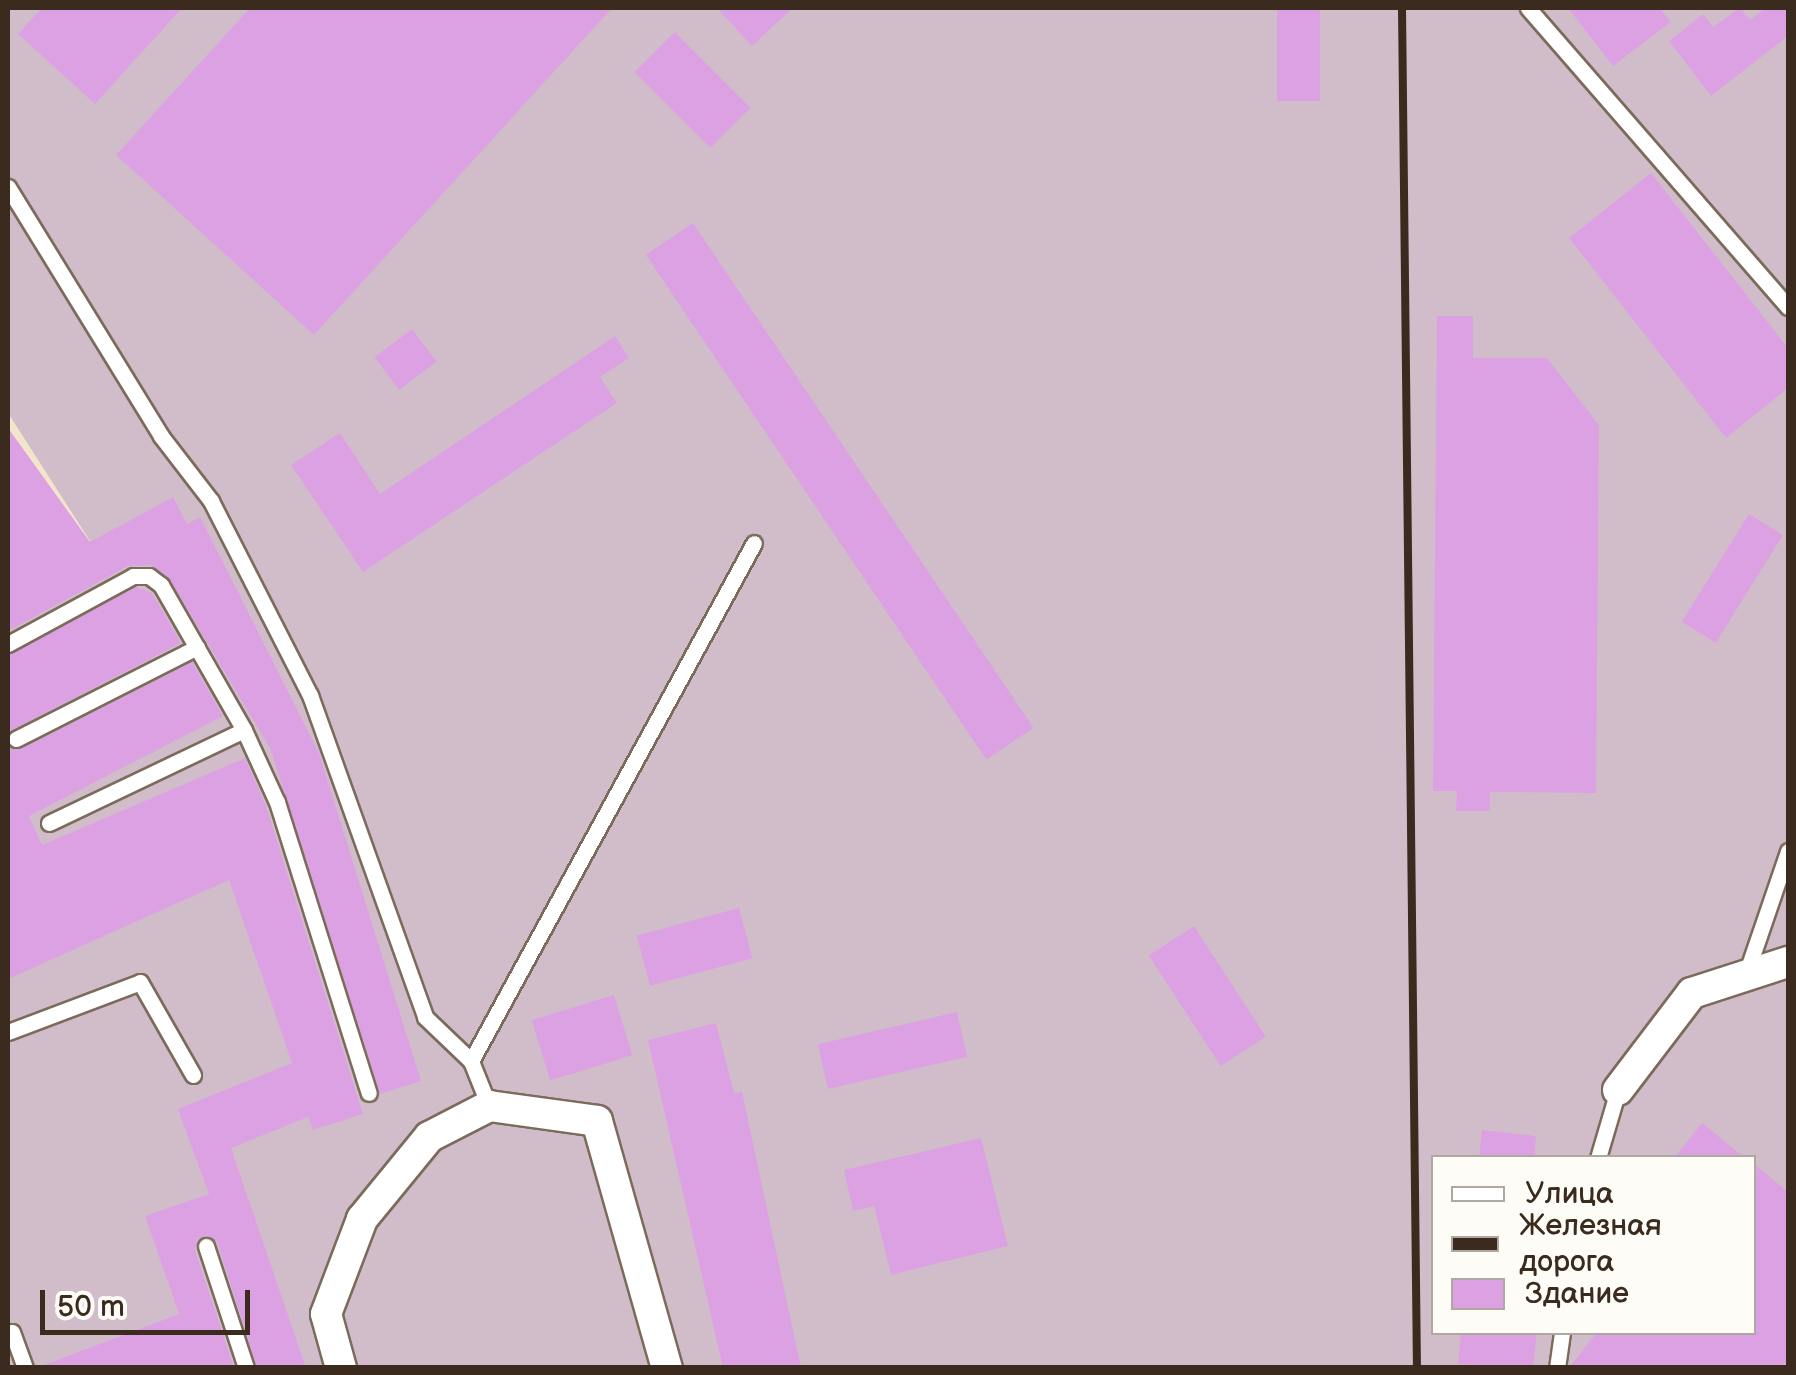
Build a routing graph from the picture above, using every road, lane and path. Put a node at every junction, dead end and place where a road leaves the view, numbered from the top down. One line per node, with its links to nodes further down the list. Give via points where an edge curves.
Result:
1 (1528, 8): 3 (lane)
2 (8, 187): 14 (lane, via 161,436 211,501 310,695 425,1018)
3 (1788, 308)
4 (754, 543): 14 (lane)
5 (8, 644): 6 (lane, via 133,576 149,576)
6 (197, 647): 7 (lane); 8 (lane)
7 (244, 730): 9 (lane); 17 (lane, via 278,802)
8 (16, 739)
9 (50, 823)
10 (1788, 852): 12 (lane)
11 (1788, 962): 12 (street)
12 (1746, 974): 16 (street, via 1692,993)
13 (8, 1032): 15 (lane, via 140,982)
14 (472, 1060): 18 (lane)
15 (193, 1074)
16 (1618, 1090): 19 (lane)
17 (368, 1092)
18 (489, 1106): 25 (street, via 428,1137 362,1219 326,1314); 26 (street, via 597,1121)
19 (1599, 1155)
20 (206, 1246): 24 (lane)
21 (8, 1334): 23 (lane)
22 (1562, 1335): 27 (lane)
23 (25, 1368)
24 (246, 1368)
25 (341, 1368)
26 (667, 1368)
27 (1557, 1368)

